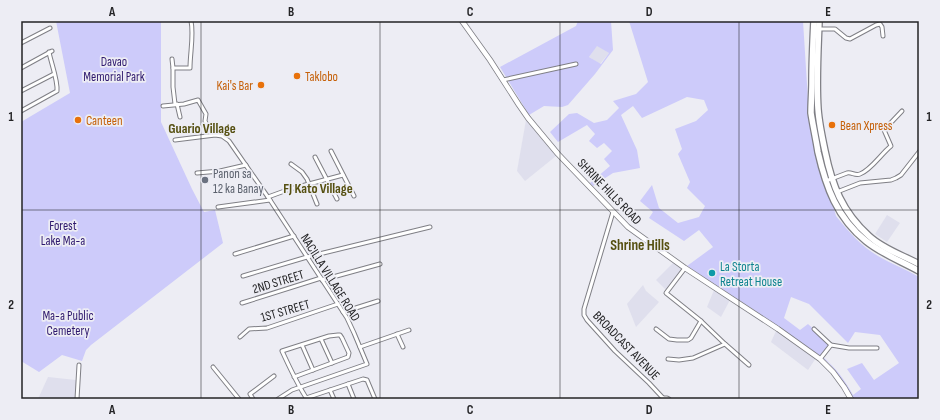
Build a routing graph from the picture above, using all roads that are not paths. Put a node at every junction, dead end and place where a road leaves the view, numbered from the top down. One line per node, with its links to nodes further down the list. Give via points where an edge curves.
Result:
1 (191, 21): 12 (street, via 190,68)
2 (462, 21): 14 (street, SHRINE HILLS ROAD)
3 (814, 21): 6 (highway)
4 (819, 21): 6 (highway)
5 (50, 28): 8 (street)
6 (816, 30): 7 (street, via 835,30 850,39 880,24); 31 (highway, via 811,111 816,139)
7 (883, 36)
8 (21, 43)
9 (172, 59): 12 (street)
10 (576, 64): 14 (street)
11 (21, 68): 13 (street, via 50,52)
12 (173, 68): 16 (street)
13 (54, 74): 15 (street); 18 (street, via 56,91)
14 (503, 80): 39 (street, SHRINE HILLS ROAD, via 542,135)
15 (21, 91)
16 (176, 104): 17 (street); 20 (street); 21 (street, via 188,104 198,100 206,114 205,121)
17 (163, 106)
18 (21, 111)
19 (902, 111): 31 (street, via 884,130 891,146 876,162 858,175 851,172)
20 (180, 117)
21 (212, 135): 22 (street); 27 (street, NACILLA VILLAGE ROAD, via 227,139)
22 (175, 140)
23 (331, 151): 29 (street)
24 (919, 152): 33 (street, via 896,178 860,183)
25 (315, 157): 30 (street)
26 (291, 164): 32 (street, via 305,176)
27 (246, 165): 28 (street); 35 (street, NACILLA VILLAGE ROAD)
28 (197, 173)
29 (343, 175): 30 (street); 34 (street)
30 (326, 179): 32 (street); 36 (street)
31 (829, 180): 33 (highway)
32 (309, 184): 35 (street); 37 (street)
33 (833, 193): 45 (highway, via 870,237); 47 (highway, via 836,206 844,219 866,242)
34 (354, 196)
35 (269, 199): 38 (street); 41 (street, NACILLA VILLAGE ROAD)
36 (337, 199)
37 (317, 204)
38 (218, 207)
39 (613, 212): 46 (street, SHRINE HILLS ROAD, via 641,238); 87 (street, BROADCAST AVENUE, via 584,315 614,351)
40 (430, 227): 43 (street)
41 (294, 236): 42 (street); 43 (street, NACILLA VILLAGE ROAD)
42 (235, 254)
43 (307, 257): 48 (street); 49 (street, NACILLA VILLAGE ROAD)
44 (380, 264): 49 (street, 2ND STREET)
45 (919, 264)
46 (685, 268): 54 (street, via 666,293); 67 (street, SHRINE HILLS ROAD)
47 (919, 271)
48 (243, 276)
49 (321, 279): 51 (street, 2ND STREET); 52 (street, NACILLA VILLAGE ROAD)
50 (378, 301): 53 (street)
51 (242, 303)
52 (338, 304): 53 (street, NACILLA VILLAGE ROAD); 59 (street, 1ST STREET, via 267,328 249,329)
53 (343, 312): 64 (street, NACILLA VILLAGE ROAD)
54 (701, 321): 55 (street, via 688,340 670,339); 61 (street)
55 (656, 329)
56 (814, 329): 63 (street)
57 (409, 330): 58 (street)
58 (398, 334): 64 (street); 65 (street)
59 (240, 337)
60 (321, 339): 62 (street); 69 (street); 69 (street, via 340,335 347,348 348,357)
61 (725, 344): 68 (street, via 693,358); 71 (street)
62 (302, 345): 73 (street); 75 (street, via 282,351)
63 (831, 345): 66 (street); 67 (street)
64 (360, 347): 77 (street, NACILLA VILLAGE ROAD, via 367,364)
65 (403, 347)
66 (877, 348)
67 (820, 358): 89 (street, SHRINE HILLS ROAD, via 844,386)
68 (668, 359)
69 (332, 363): 73 (street)
70 (78, 365): 79 (street)
71 (749, 365)
72 (213, 367): 80 (street)
73 (313, 370): 75 (street)
74 (274, 376): 81 (street, via 250,394)
75 (294, 377): 77 (street)
76 (348, 384): 78 (street); 85 (street); 86 (street, via 365,379)
77 (299, 388): 82 (street, NACILLA VILLAGE ROAD); 83 (street)
78 (330, 390): 83 (street); 84 (street)
79 (77, 399)
80 (239, 399)
81 (253, 399)
82 (278, 399)
83 (307, 399)
84 (334, 399)
85 (354, 399)
86 (375, 399)
87 (663, 399): 88 (street)
88 (669, 399)
89 (851, 399)

